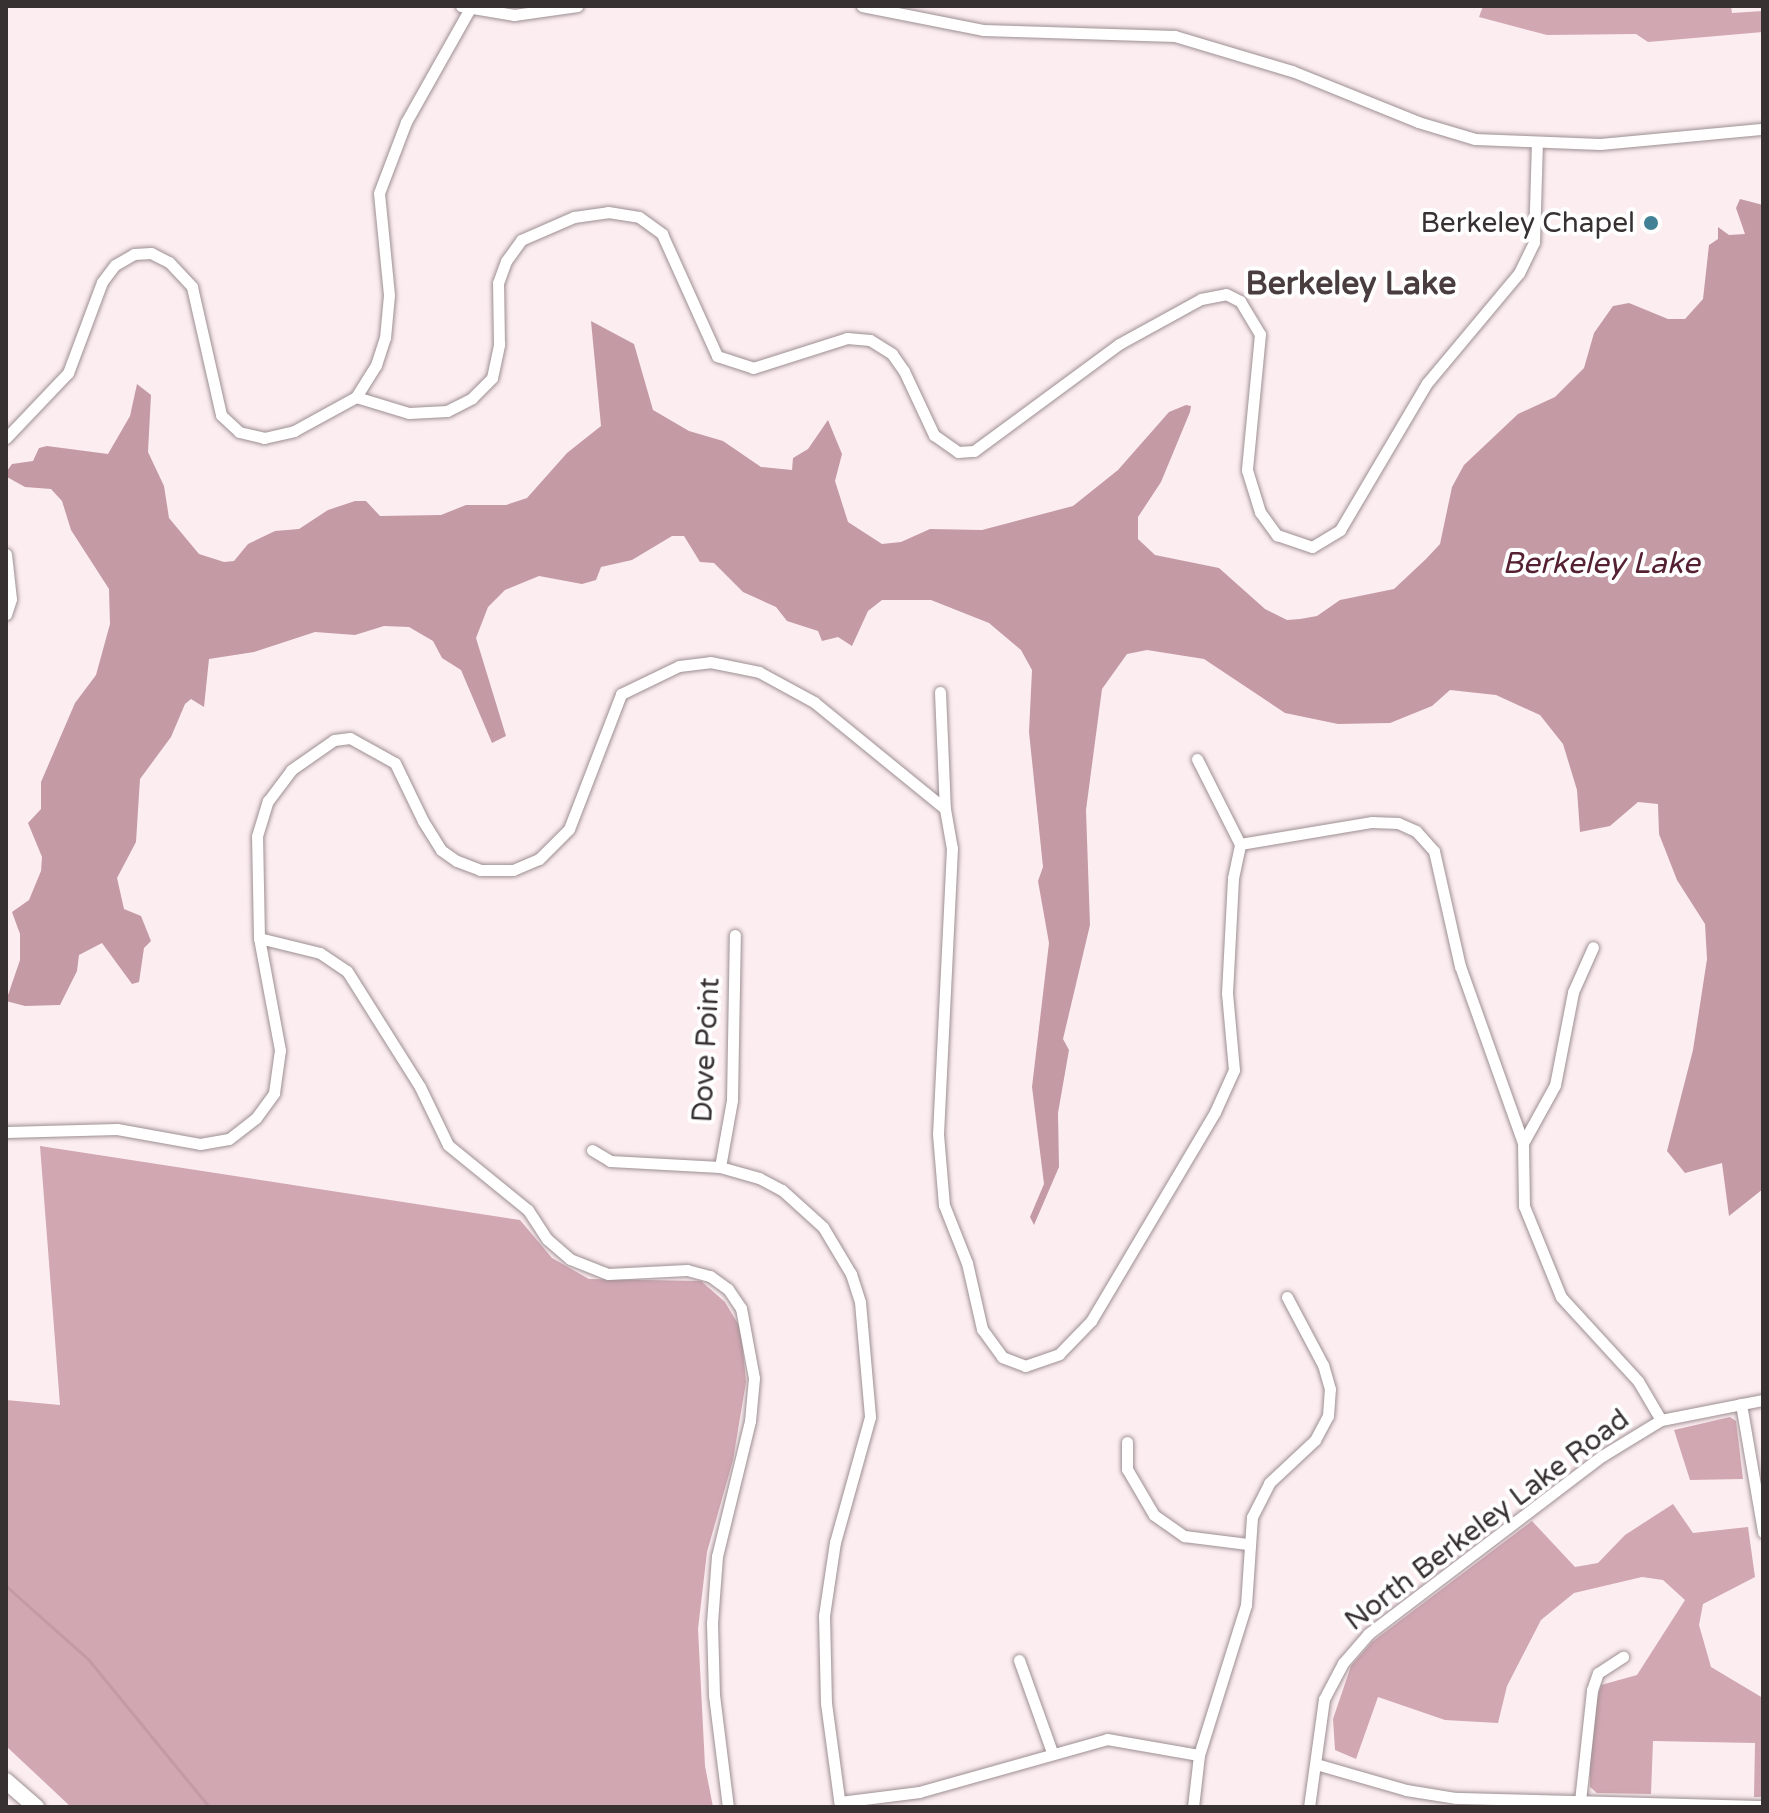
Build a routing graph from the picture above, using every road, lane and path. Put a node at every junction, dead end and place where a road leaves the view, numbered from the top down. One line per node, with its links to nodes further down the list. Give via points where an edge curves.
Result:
1 (577, 6): 3 (street, via 514,15)
2 (862, 6): 5 (street, via 997,31 1175,36 1245,54 1475,139)
3 (465, 8): 6 (street, via 406,122 379,193 389,295 385,338)
4 (1763, 129): 5 (street, via 1600,144)
5 (1537, 143): 6 (street, via 1534,242 1519,273 1427,383 1340,530 1312,547 1277,535 1260,512 1247,470 1260,334 1240,301 1226,294 1201,299 1119,344 974,451 958,452 934,435 892,354 870,340 847,338 753,368 717,356 662,234 639,217 608,212 545,228 521,240 498,283 499,344 492,378 472,398 447,411 409,413)
6 (356, 397): 7 (street, via 294,431 264,438 239,432 221,415 192,287 169,262 151,253 134,254 115,265 102,282 68,373)
7 (6, 438)
8 (6, 554): 9 (street, via 11,599)
9 (6, 614)
10 (940, 692): 12 (street)
11 (1197, 759): 13 (street)
12 (945, 809): 13 (street, via 952,848 938,1134 944,1205 967,1263 982,1329 1002,1357 1025,1366 1059,1354 1091,1321 1165,1203 1234,1070 1227,993 1233,878); 15 (street, via 814,702 759,672 710,662 679,666 621,694 569,829 539,859 513,870 480,870 449,856 423,821 395,763 373,746 350,738 334,740 291,770 268,801 257,836)
13 (1240, 844): 18 (street, via 1372,822 1398,823 1431,844 1460,966)
14 (735, 935): 20 (street, Dove Point, via 732,1100)
15 (259, 938): 17 (street, via 280,1050 274,1093 242,1131 200,1144 117,1129); 38 (street, via 320,953 347,971 420,1087 448,1145 528,1210 547,1239 570,1259 608,1274 687,1270 710,1276 741,1308 754,1378 750,1421 717,1556 712,1623 714,1695)
16 (1593, 947): 18 (street, via 1573,992 1555,1085)
17 (6, 1132)
18 (1523, 1143): 24 (street, via 1524,1206 1561,1297 1638,1381)
19 (592, 1150): 20 (street, via 610,1161)
20 (720, 1167): 35 (street, via 759,1178 800,1204 839,1250 860,1302 870,1417 835,1542 824,1616 823,1662)
21 (1287, 1297): 27 (street, via 1323,1365 1330,1389 1328,1416 1315,1440 1269,1483 1252,1517)
22 (1763, 1400): 23 (street, North Berkeley Lake Road)
23 (1741, 1404): 24 (street, North Berkeley Lake Road); 26 (street)
24 (1661, 1420): 32 (street, North Berkeley Lake Road, via 1602,1456 1368,1634 1343,1663 1324,1699)
25 (1127, 1442): 27 (street, via 1127,1469 1154,1515 1184,1536)
26 (1763, 1532)
27 (1247, 1544): 31 (street, via 1250,1576 1243,1614)
28 (1623, 1657): 34 (street, via 1598,1673 1592,1690)
29 (1019, 1660): 30 (street)
30 (1052, 1752): 31 (street, via 1118,1739); 35 (street, via 919,1792)
31 (1199, 1755): 39 (street)
32 (1316, 1764): 34 (street, via 1406,1790 1456,1798); 40 (street, North Berkeley Lake Road)
33 (6, 1781): 37 (highway)
34 (1580, 1801): 36 (street)
35 (840, 1805)
36 (1763, 1806)
37 (36, 1807)
38 (728, 1807)
39 (1193, 1807)
40 (1309, 1807)

